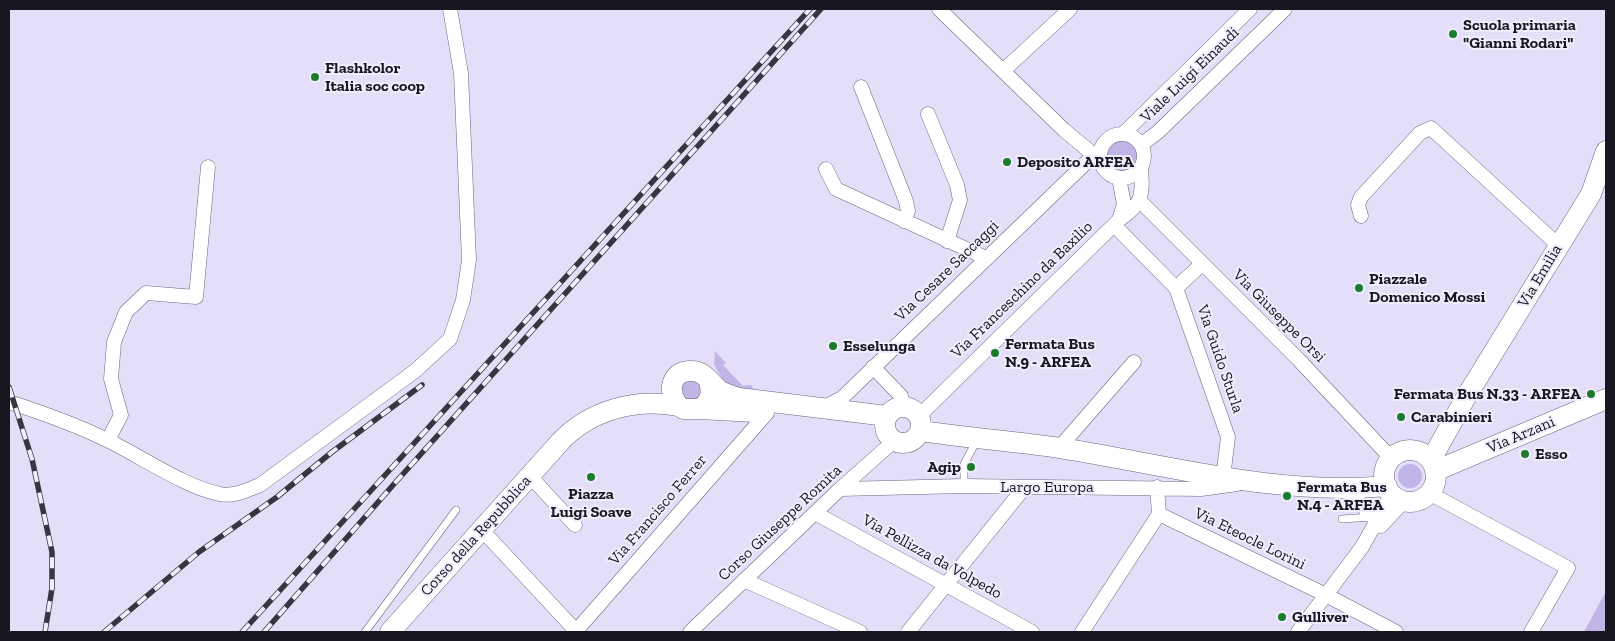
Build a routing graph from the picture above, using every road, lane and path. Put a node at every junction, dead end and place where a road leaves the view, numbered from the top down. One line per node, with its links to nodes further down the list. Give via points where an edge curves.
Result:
1 (450, 9): 41 (street, via 462,73 469,260 463,300 450,339 415,371 260,485 238,494 221,495 201,489)
2 (1070, 9): 6 (street)
3 (1250, 9): 9 (street, Viale Luigi Einaudi)
4 (1285, 9): 11 (street, Viale Luigi Einaudi)
5 (944, 10): 6 (street)
6 (1004, 70): 10 (street)
7 (861, 88): 21 (street, via 906,201 908,211)
8 (928, 114): 23 (street, via 960,200)
9 (1123, 134): 11 (street, via 1133,137); 13 (street, via 1106,141)
10 (1074, 138): 13 (street); 18 (street, via 1076,160)
11 (1141, 145): 15 (street, via 1144,156)
12 (1606, 151): 24 (street, Via Emilia, via 1591,194)
13 (1097, 155): 17 (street, via 1106,170); 18 (street, Via Cesare Saccaggi)
14 (208, 166): 41 (street, via 196,297 146,293 126,312 114,342 111,379 121,415)
15 (1141, 167): 17 (street, via 1132,175); 19 (street)
16 (826, 169): 21 (street, via 836,189)
17 (1119, 178): 22 (street, via 1124,204)
18 (1064, 182): 25 (street, Via Cesare Saccaggi)
19 (1140, 201): 22 (street, Via Franceschino da Baxilio, via 1135,209); 26 (street, Via Giuseppe Orsi)
20 (1361, 216): 24 (street, via 1358,205 1361,196 1420,133 1431,128)
21 (904, 221): 23 (street)
22 (1116, 222): 27 (street); 39 (street, Via Franceschino da Baxilio)
23 (947, 241): 25 (street)
24 (1558, 245): 32 (street, Via Emilia)
25 (986, 258): 29 (street, Via Cesare Saccaggi)
26 (1202, 264): 27 (street); 47 (street, Via Giuseppe Orsi, via 1298,360)
27 (1176, 288): 49 (street, Via Guido Sturla, via 1228,437)
28 (1134, 362): 44 (street)
29 (873, 367): 36 (street, Via Cesare Saccaggi, via 842,398); 39 (street, via 901,396)
30 (674, 379): 31 (street, via 692,370); 35 (street, via 671,390); 42 (street, Corso della Repubblica, via 593,407)
31 (708, 380): 36 (street, via 721,392 739,398); 37 (street, via 711,393)
32 (1466, 397): 40 (street, Via Emilia); 46 (street, Via Emilia, via 1438,428)
33 (1606, 399): 45 (street, Via Arzani)
34 (9, 402): 41 (street)
35 (678, 406): 37 (street, via 688,411); 42 (street, Corso della Repubblica, via 651,403 615,409 583,423)
36 (822, 408): 39 (street)
37 (700, 409): 38 (street)
38 (767, 413): 39 (street); 71 (street, Via Francisco Ferrer)
39 (902, 423): 43 (street, Largo Europa); 54 (street, Corso Giuseppe Romita)
40 (1446, 436): 45 (street, via 1450,448); 46 (street, Via Emilia)
41 (108, 440)
42 (562, 440): 48 (street, Corso della Repubblica)
43 (977, 440): 44 (street, Largo Europa); 51 (lane, via 964,464)
44 (1059, 448): 49 (street, Largo Europa)
45 (1463, 459): 46 (street, Via Arzani)
46 (1429, 461): 47 (street, via 1404,451); 56 (street, via 1435,479)
47 (1389, 462): 50 (street, Largo Europa, via 1369,474 1351,478); 57 (street, via 1384,478)
48 (530, 476): 63 (street); 64 (street, Corso della Repubblica)
49 (1223, 478): 50 (street, Largo Europa)
50 (1262, 484): 52 (street, Largo Europa, via 1201,489); 55 (street, Largo Europa)
51 (964, 486): 53 (street, Largo Europa); 54 (street, Largo Europa)
52 (1157, 487): 53 (street, Largo Europa); 60 (street)
53 (1024, 488): 67 (street)
54 (840, 489): 59 (street, Corso Giuseppe Romita)
55 (1348, 490): 57 (street, Largo Europa); 62 (street)
56 (1429, 493): 57 (street, via 1414,502); 79 (street, via 1568,568)
57 (1394, 494): 62 (street); 65 (street)
58 (456, 510): 69 (lane)
59 (815, 513): 66 (street, Corso Giuseppe Romita); 67 (street, Via Pellizza da Volpedo)
60 (1159, 514): 68 (street, Via Eteocle Lorini); 76 (street)
61 (1342, 519): 62 (lane)
62 (1374, 519): 65 (street)
63 (576, 525)
64 (482, 530): 70 (street, Corso della Repubblica); 71 (street)
65 (1362, 547): 68 (street)
66 (744, 580): 72 (street, Corso Giuseppe Romita); 73 (street)
67 (946, 586): 74 (street); 75 (street, Via Pellizza da Volpedo)
68 (1326, 595): 77 (street); 78 (street, Via Eteocle Lorini)
69 (365, 632)
70 (390, 632)
71 (576, 632)
72 (690, 632)
73 (860, 632)
74 (908, 632)
75 (1032, 632)
76 (1082, 632)
77 (1298, 632)
78 (1396, 632)
79 (1531, 632)

